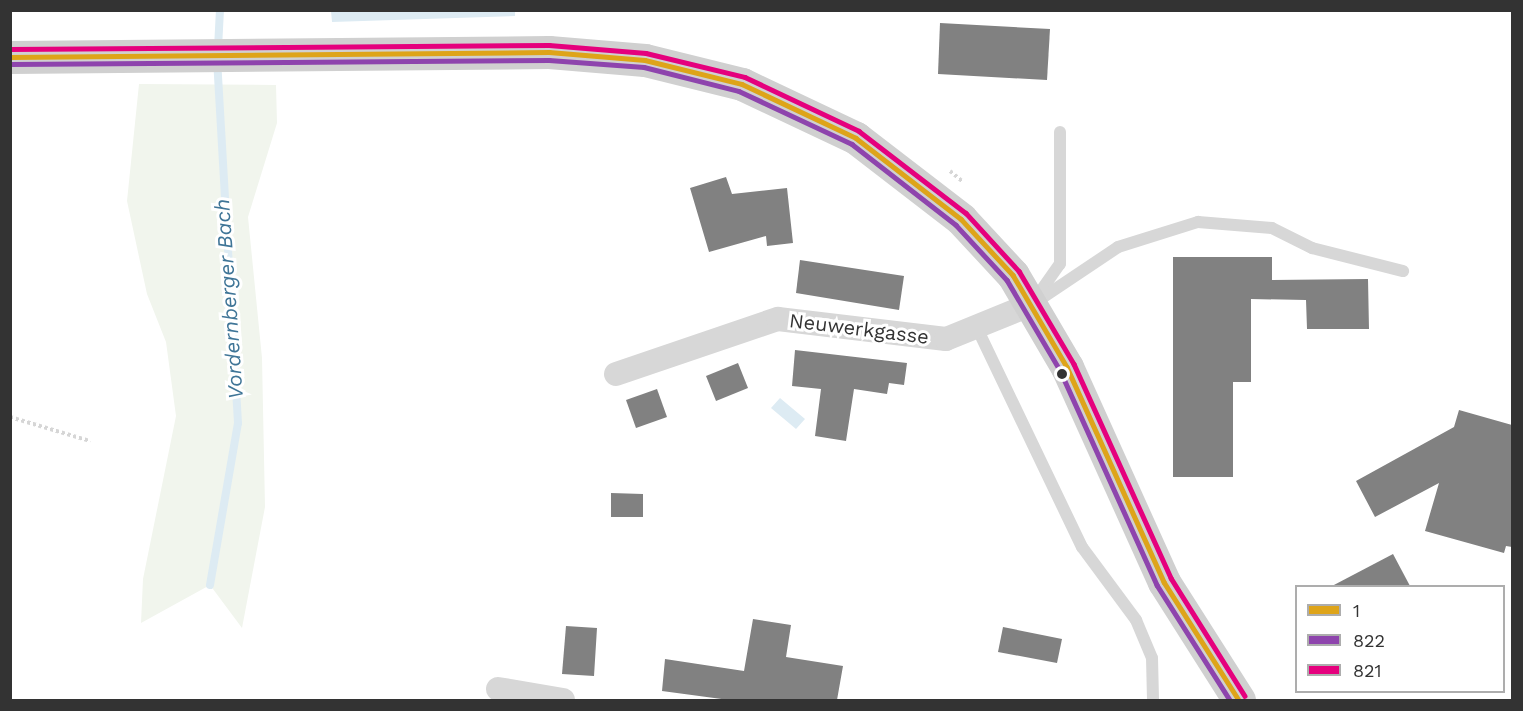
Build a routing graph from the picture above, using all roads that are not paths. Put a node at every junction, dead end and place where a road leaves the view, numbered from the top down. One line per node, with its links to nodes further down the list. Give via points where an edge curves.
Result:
1 (10, 57): 4 (main road, via 159,59 549,52 645,60 742,84 856,138 961,219)
2 (1060, 132): 4 (lane, via 1060,264)
3 (1403, 271): 4 (lane, via 1312,248 1272,228 1198,222 1118,247)
4 (1032, 304): 5 (street, Neuwerkgasse); 10 (main road, via 1067,368 1164,582)
5 (977, 328): 6 (street, Neuwerkgasse, via 946,339 901,338 778,319); 9 (lane, via 1082,547 1136,620 1152,658)
6 (616, 374)
7 (498, 689): 8 (street)
8 (563, 700)
9 (1153, 700)
10 (1239, 700)

